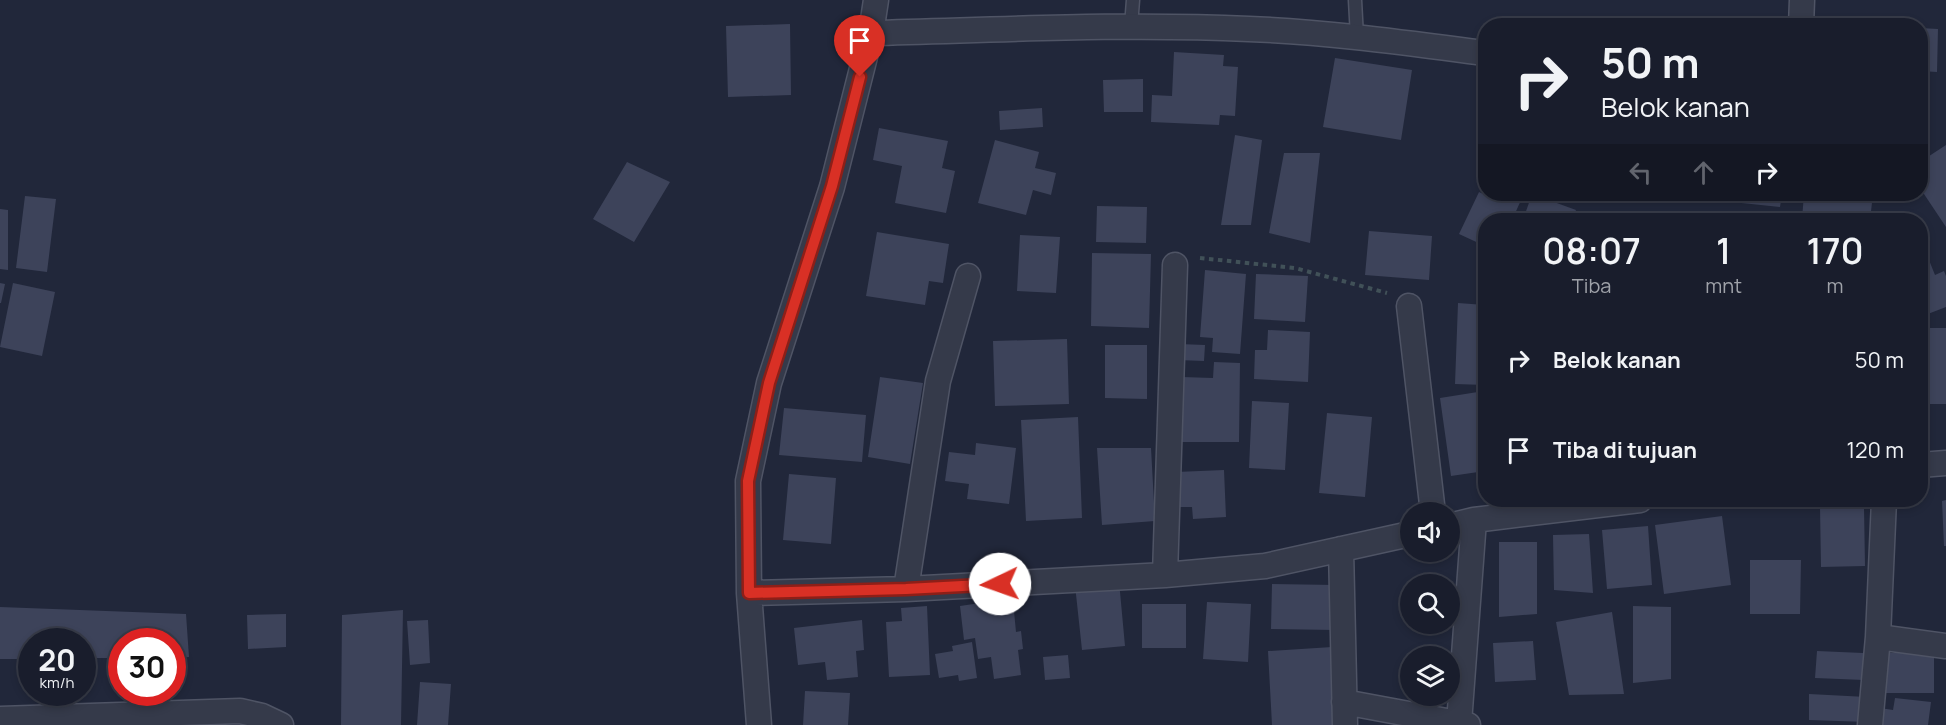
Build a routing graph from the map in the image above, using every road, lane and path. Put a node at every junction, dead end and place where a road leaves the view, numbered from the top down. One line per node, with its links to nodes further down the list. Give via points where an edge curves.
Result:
1 (876, 0): 7 (street)
2 (1133, 0): 6 (lane)
3 (1355, 0): 8 (lane)
4 (1802, 0): 5 (street)
5 (1801, 18)
6 (1131, 26): 7 (street); 8 (street)
7 (871, 33): 24 (street, via 832,186 769,383 748,481)
8 (1357, 37): 9 (street)
9 (1478, 52)
10 (1175, 265): 12 (path, via 1185,256 1295,268 1401,297); 22 (street)
11 (968, 276): 23 (street, via 938,381)
12 (1409, 306): 15 (street)
13 (1946, 463): 14 (street)
14 (1928, 464)
15 (1432, 502)
16 (1582, 507): 18 (street)
17 (1884, 507): 25 (street)
18 (1474, 520): 19 (street); 29 (street)
19 (1460, 523)
20 (1400, 536): 21 (street)
21 (1341, 549): 22 (street, via 1265,566); 27 (street)
22 (1165, 575): 23 (street)
23 (906, 589): 24 (street)
24 (749, 593): 31 (street)
25 (1878, 637): 26 (street); 32 (street)
26 (1946, 646)
27 (1345, 713): 29 (street)
28 (0, 719): 30 (street, via 240,711)
29 (1463, 724)
30 (281, 725)
31 (759, 725)
32 (1870, 725)

